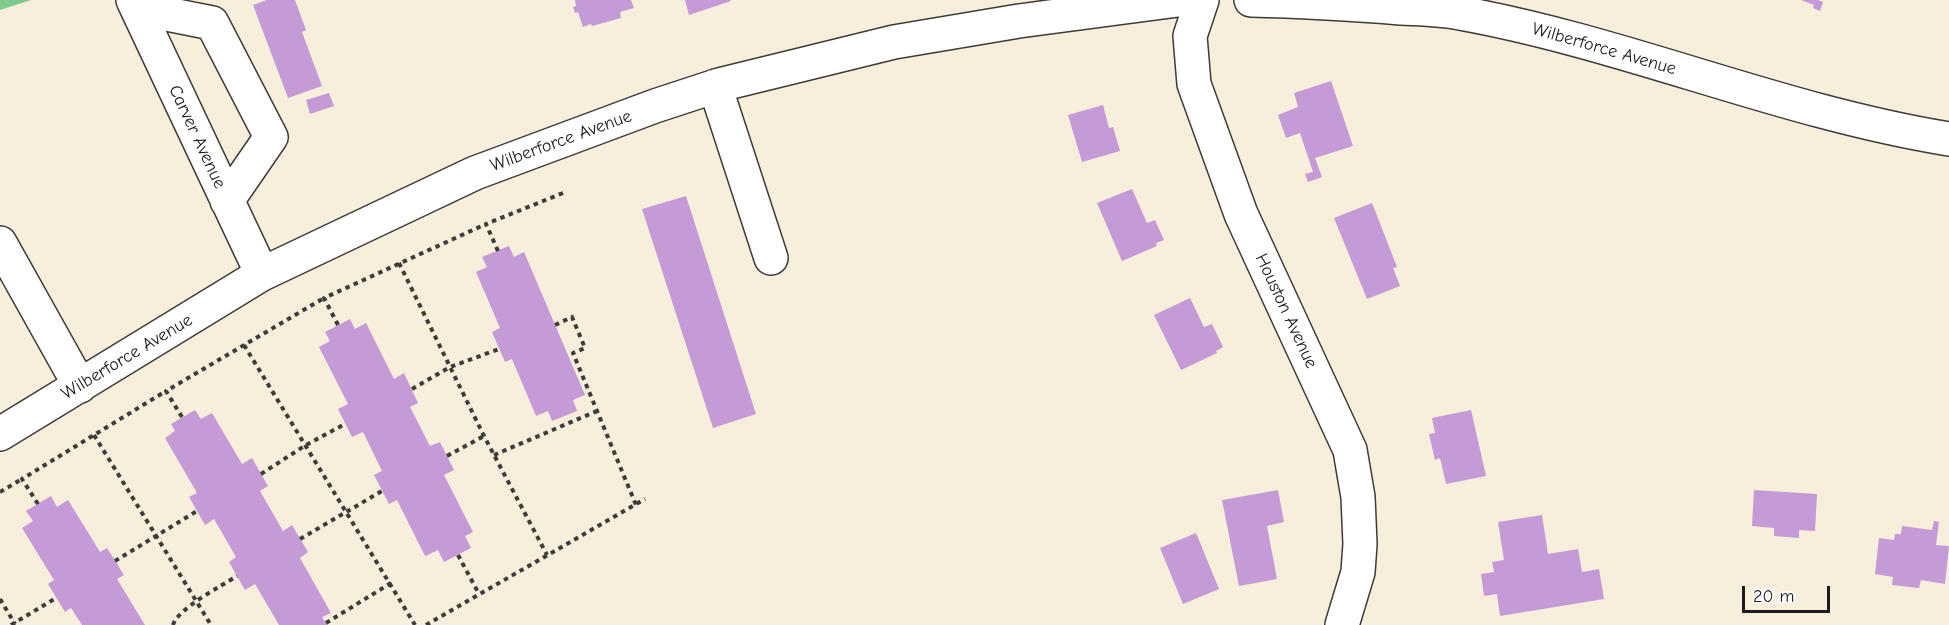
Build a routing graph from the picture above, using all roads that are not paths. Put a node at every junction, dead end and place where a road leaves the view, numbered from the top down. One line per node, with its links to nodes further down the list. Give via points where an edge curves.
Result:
1 (1178, 0): 5 (street, Wilberforce Avenue, via 894,42)
2 (1202, 0): 13 (street, Houston Avenue, via 1190,36 1194,84 1241,214 1350,450 1360,544 1358,572)
3 (1251, 0): 6 (street, Wilberforce Avenue, via 1458,12 1554,33 1899,131)
4 (135, 4): 7 (street, Carver Avenue); 7 (street, via 212,23 271,137)
5 (715, 86): 9 (street); 10 (street, Wilberforce Avenue, via 475,173)
6 (1949, 139)
7 (226, 201): 10 (street, Carver Avenue)
8 (0, 243): 11 (street)
9 (771, 258)
10 (262, 274): 11 (street, Wilberforce Avenue)
11 (80, 386): 12 (street, Wilberforce Avenue)
12 (0, 434)
13 (1342, 625)

